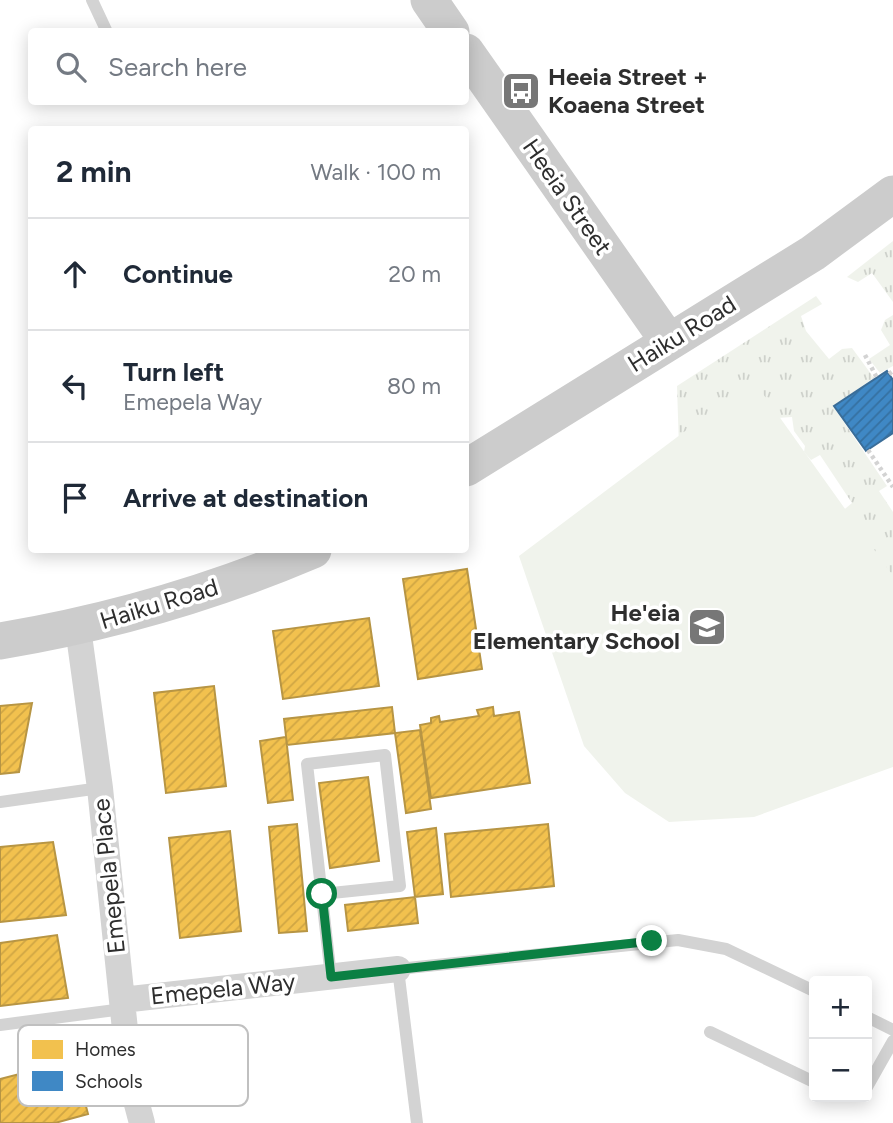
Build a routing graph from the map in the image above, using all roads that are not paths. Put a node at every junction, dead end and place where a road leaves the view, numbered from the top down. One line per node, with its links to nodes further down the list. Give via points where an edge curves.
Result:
1 (92, 0): 2 (lane)
2 (105, 28)
3 (469, 56): 5 (main road, Heeia Street)
4 (893, 194): 5 (main road, Haiku Road, via 813,253)
5 (669, 342): 6 (main road, Haiku Road)
6 (469, 466)
7 (305, 553): 8 (main road, Haiku Road, via 211,590)
8 (78, 628): 9 (main road, Haiku Road); 10 (street, Emepela Place)
9 (0, 641)
10 (100, 788): 11 (lane); 16 (street, Emepela Place)
11 (0, 802)
12 (322, 894): 12 (lane, via 400,886 385,755 307,764); 14 (lane)
13 (398, 969): 14 (street, Emepela Way); 15 (lane, Emepela Way, via 678,940 726,949); 25 (lane)
14 (331, 977): 16 (street, Emepela Way)
15 (809, 989)
16 (123, 1004): 18 (lane); 19 (street, Emepela Place)
17 (872, 1020): 20 (lane)
18 (0, 1025)
19 (125, 1025)
20 (893, 1030)
21 (710, 1032): 24 (lane)
22 (893, 1041): 23 (lane)
23 (872, 1078)
24 (809, 1080)
25 (417, 1123)

